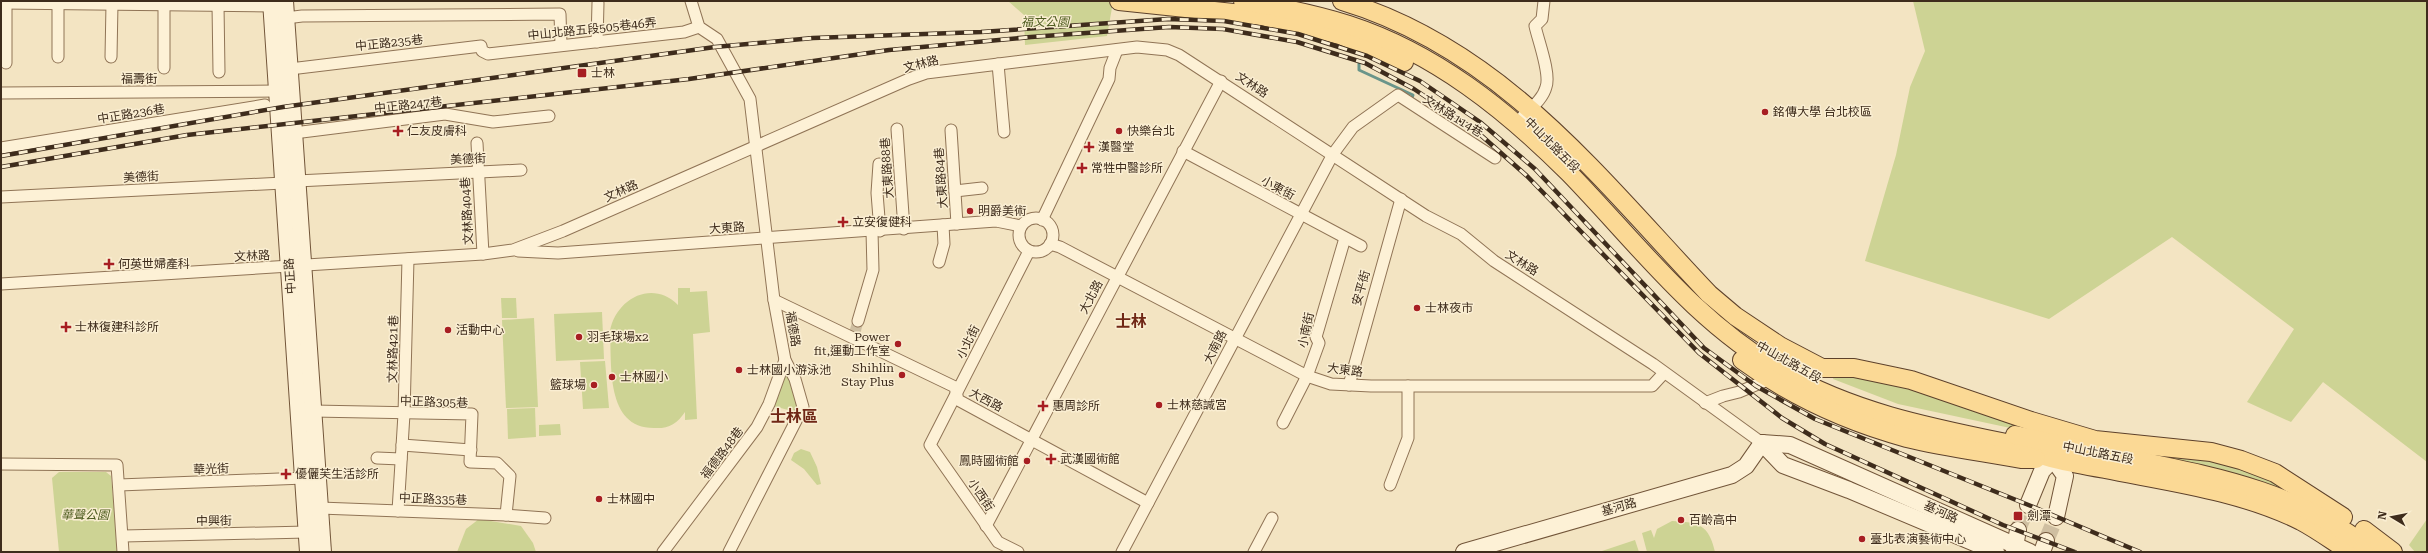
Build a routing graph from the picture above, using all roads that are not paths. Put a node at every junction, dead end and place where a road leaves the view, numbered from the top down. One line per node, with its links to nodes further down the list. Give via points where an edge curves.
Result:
1 (691, 1): 15 (street)
2 (1123, 1): 16 (main road, 中山北路五段, via 1262,16 1340,35)
3 (1243, 1): 16 (main road, 中山北路五段, via 1298,10)
4 (1297, 1): 33 (main road, 中山北路五段, via 1366,22 1416,45)
5 (1342, 1): 33 (main road, 中山北路五段, via 1370,10 1422,34 1496,80)
6 (1544, 1): 33 (street, via 1542,19 1535,26 1547,86)
7 (3, 2): 8 (street); 23 (street)
8 (58, 2): 9 (street); 21 (street)
9 (110, 3): 10 (street); 22 (street)
10 (162, 3): 13 (street); 25 (street)
11 (276, 3): 13 (street); 14 (main road, 中正路); 29 (main road, 中正路)
12 (598, 3): 17 (street)
13 (216, 4): 27 (street)
14 (286, 18): 18 (street, via 560,14); 26 (main road, 中正路)
15 (698, 27): 17 (street, 中山北路五段505巷46弄, via 684,32); 40 (street, 福德路, via 717,39 752,105)
16 (1361, 37): 78 (main road, 中山北路五段, via 1463,95 1519,140 1667,298 1714,339)
17 (597, 42): 18 (street, 中山北路五段505巷46弄)
18 (561, 46): 20 (street, 中山北路五段505巷46弄)
19 (1117, 50): 24 (street, 文林路); 28 (street, 文林路, via 1137,47 1167,50); 54 (street, via 1109,79)
20 (488, 54): 26 (street, 中正路235巷, via 482,51 481,46)
21 (58, 57)
22 (111, 57)
23 (6, 63)
24 (998, 64): 37 (street); 40 (street, 文林路, via 926,73 908,79)
25 (164, 68)
26 (290, 68): 38 (main road, 中正路)
27 (219, 72)
28 (1221, 81): 42 (street, 大北路); 43 (street, 文林路)
29 (277, 91): 30 (street, 福壽街); 48 (main road, 中正路)
30 (1, 92)
31 (1398, 96): 43 (street, 大南路, via 1353,127); 44 (street, 文林路114巷)
32 (265, 105): 41 (street, 中正路236巷)
33 (1527, 112): 76 (main road, 中山北路五段, via 1592,168 1709,294 1734,316 1780,346); 78 (main road, 中山北路五段, via 1696,296 1734,329 1767,352)
34 (549, 116): 38 (street, 中正路247巷, via 493,122 445,114)
35 (897, 129): 58 (street, 大東路88巷)
36 (951, 130): 50 (street, 大東路84巷)
37 (1004, 132)
38 (294, 133): 48 (main road, 中正路)
39 (477, 143): 47 (street, 文林路404巷)
40 (755, 146): 60 (street, 福德路); 64 (street, 文林路, via 563,231)
41 (1, 148)
42 (1182, 151): 53 (street, 小東街); 70 (street, 大北路)
43 (1333, 154): 52 (street, 文林路); 53 (street, 大南路)
44 (1496, 158)
45 (879, 164): 59 (street)
46 (521, 170): 47 (street, 美德街)
47 (478, 172): 48 (street, 美德街); 66 (street, 文林路404巷)
48 (290, 182): 51 (street, 美德街); 69 (main road, 中正路)
49 (982, 188): 50 (street)
50 (955, 191): 55 (street, 大東路84巷)
51 (1, 197)
52 (1400, 199): 77 (street, 文林路, via 1461,234 1494,261); 80 (street, 安平街)
53 (1300, 214): 61 (street, 小東街); 74 (street, 大南路)
54 (1042, 220): 57 (street, via 1033,218); 62 (street, via 1052,230)
55 (957, 224): 56 (street, 大東路); 57 (street, 大東路, via 996,221)
56 (943, 225): 58 (street, 大東路); 68 (street, via 944,244)
57 (1021, 226): 65 (street, via 1020,240)
58 (904, 229): 59 (street, 大東路)
59 (876, 231): 60 (street, 大東路); 73 (street, via 873,270)
60 (768, 238): 64 (street, 大東路, via 558,253); 72 (street, 福德路)
61 (1345, 238): 63 (street, 小東街); 79 (street, 小南街, via 1316,337 1319,343)
62 (1050, 244): 65 (street, via 1039,252); 70 (street, 大東路)
63 (1361, 246)
64 (513, 250): 66 (street, 文林路)
65 (1029, 251): 82 (street, 小北街)
66 (483, 254): 67 (street, 文林路)
67 (408, 259): 69 (street, 文林路); 85 (street, 文林路421巷)
68 (938, 262)
69 (296, 266): 71 (street, 文林路); 84 (main road, 中正路); 96 (main road, 中正路)
70 (1117, 276): 74 (street, 大東路); 87 (street, 大北路)
71 (1, 284)
72 (774, 300): 73 (street, 大西路); 75 (street, 福德路)
73 (855, 330): 82 (street, 大西路, via 955,387)
74 (1234, 339): 79 (street, 大東路); 99 (street, 大南路)
75 (785, 360): 115 (street, 福德路48巷, via 769,404 757,427); 116 (street, 福德路, via 795,379 803,407)
76 (1822, 368): 78 (street); 89 (main road, 中山北路五段, via 1854,368 1911,380)
77 (1664, 373): 81 (street, 大東路, via 1652,386); 83 (street, 文林路)
78 (1784, 374): 83 (street, via 1753,388); 89 (main road, 中山北路五段, via 1925,417); 89 (main road, 中山北路五段, via 1854,421 1908,438 2021,460)
79 (1306, 376): 80 (street, 大東路, via 1331,384); 86 (street, 小南街)
80 (1349, 385): 81 (street, 大東路)
81 (1408, 386): 98 (street, via 1408,438)
82 (956, 394): 87 (street, 大西路, via 958,400); 91 (street, 小北街)
83 (1705, 403): 88 (street, 文林路)
84 (313, 411): 85 (street, 中正路305巷); 101 (main road, 中正路)
85 (404, 414): 90 (street, 文林路421巷); 92 (street, 中正路305巷, via 472,414)
86 (1283, 423)
87 (1032, 439): 99 (street, 大西路); 107 (street, 大北路)
88 (1762, 443): 110 (main road, 基河路, via 1790,445); 120 (main road, 基河路, via 1746,466 1732,474); 121 (main road, 基河路, via 1783,465)
89 (2056, 444): 100 (main road); 104 (main road, via 2065,476); 111 (main road, 中山北路五段, via 2222,478 2274,495 2319,516)
90 (402, 445): 92 (street); 94 (street, 文林路421巷)
91 (930, 445): 107 (street, 小西街)
92 (471, 450): 103 (street, via 470,462 497,463 510,476)
93 (377, 458): 94 (street)
94 (401, 460): 102 (street, 文林路421巷)
95 (1, 464): 97 (street, via 117,465)
96 (304, 478): 97 (street, 華光街); 108 (main road, 中正路)
97 (118, 485): 109 (street)
98 (1390, 485)
99 (1148, 503): 118 (street, 大南路)
100 (2028, 505)
101 (320, 508): 102 (street, 中正路335巷); 114 (main road, 中正路)
102 (398, 511): 103 (street, 中正路335巷)
103 (506, 515): 105 (street, 中正路335巷)
104 (2056, 517)
105 (545, 518)
106 (1272, 518): 119 (street)
107 (986, 526): 117 (street, 小西街, via 998,542)
108 (307, 532): 109 (street, 中興街); 113 (main road, 中正路)
109 (123, 536): 112 (street)
110 (2015, 542): 122 (main road, 基河路)
111 (2365, 546): 123 (main road, 中山北路五段)
112 (124, 552)
113 (308, 552)
114 (323, 552)
115 (663, 552)
116 (728, 552)
117 (1018, 552)
118 (1122, 552)
119 (1254, 552)
120 (1464, 552)
121 (1996, 552)
122 (2030, 552)
123 (2393, 552)

